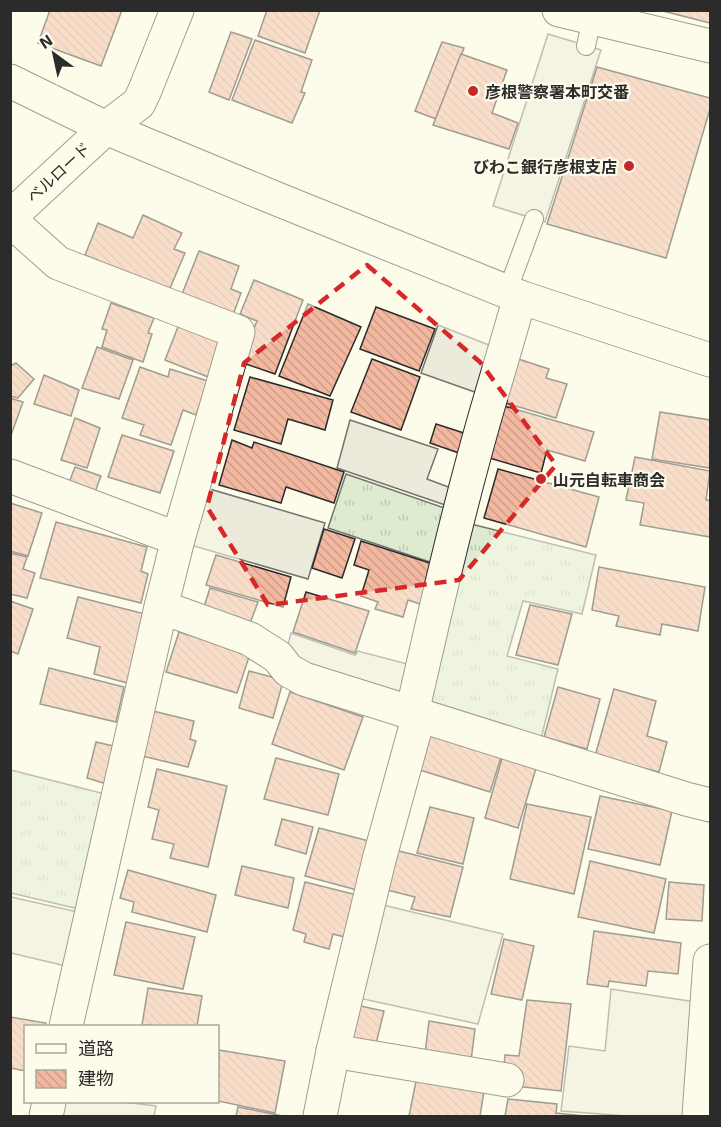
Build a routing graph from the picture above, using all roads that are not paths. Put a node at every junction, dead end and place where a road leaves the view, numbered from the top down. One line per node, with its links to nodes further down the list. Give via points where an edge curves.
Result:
1 (177, 10): 5 (street, ベルロード, via 139,103)
2 (559, 10): 3 (street, via 589,32)
3 (711, 46)
4 (10, 81): 5 (street)
5 (106, 128): 6 (street, ベルロード); 8 (street)
6 (10, 219): 11 (street, via 58,263 238,332)
7 (534, 219): 8 (lane)
8 (513, 295): 9 (street); 13 (street, via 507,346 457,520)
9 (711, 360)
10 (10, 476): 11 (street)
11 (178, 538): 12 (street)
12 (161, 608): 13 (street, via 250,639 303,679); 16 (street)
13 (415, 714): 14 (street); 17 (street)
14 (711, 805)
15 (711, 961): 19 (street, via 697,1047)
16 (66, 1025)
17 (333, 1051): 18 (street); 20 (street)
18 (507, 1080)
19 (695, 1100)
20 (320, 1116)

